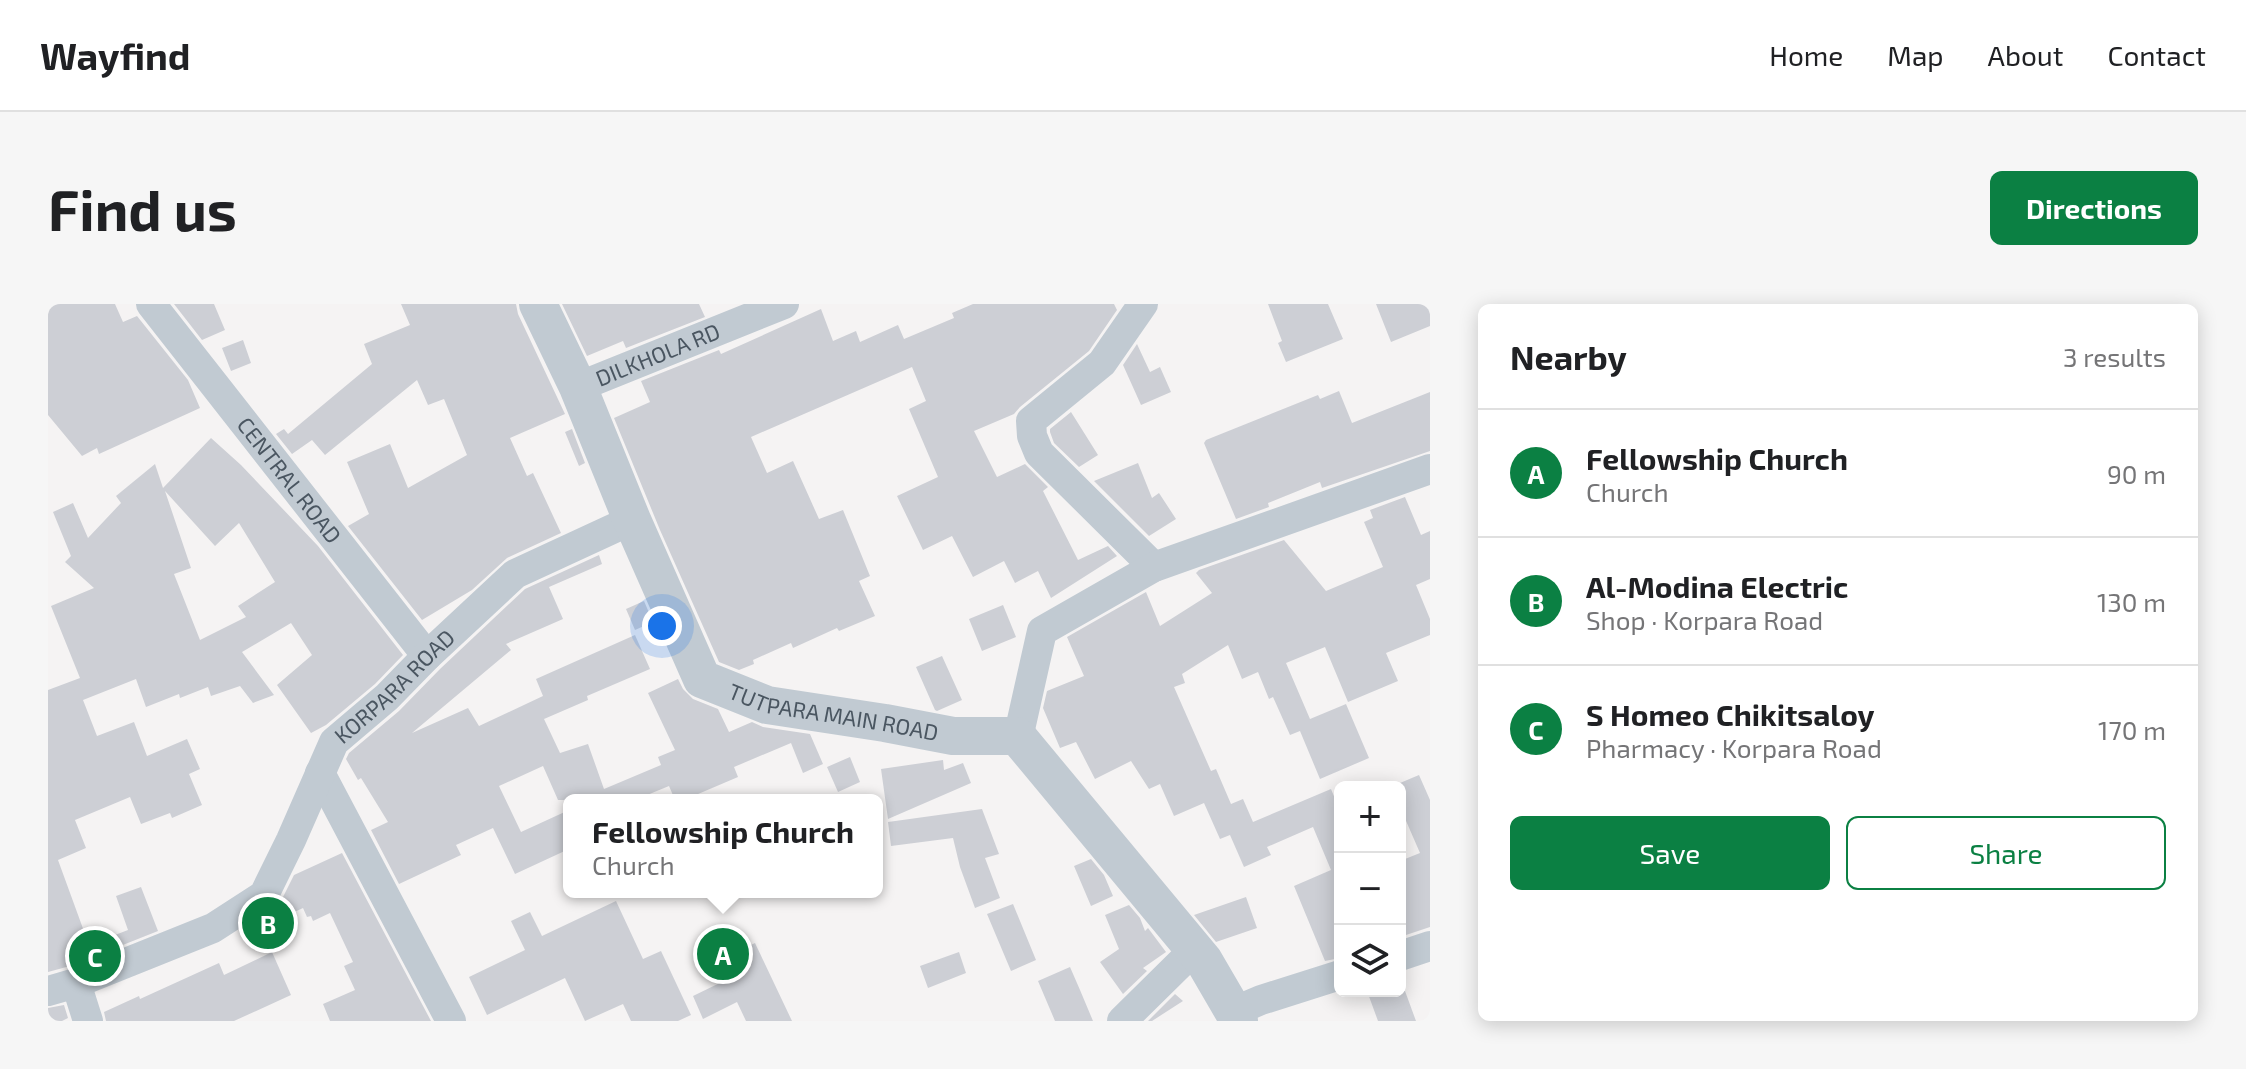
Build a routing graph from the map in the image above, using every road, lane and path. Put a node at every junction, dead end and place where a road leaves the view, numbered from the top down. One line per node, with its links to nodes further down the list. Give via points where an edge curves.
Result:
1 (151, 304): 9 (street, CENTRAL ROAD)
2 (538, 304): 5 (street, TUTPARA MAIN ROAD)
3 (784, 304): 5 (street, DILKHOLA RD)
4 (1143, 304): 8 (street, via 1102,363 1031,421 1039,453)
5 (578, 387): 7 (street, TUTPARA MAIN ROAD)
6 (1430, 469): 8 (street)
7 (632, 520): 9 (street, KORPARA ROAD, via 515,574); 10 (street, TUTPARA MAIN ROAD, via 702,679 767,705 953,736)
8 (1154, 567): 10 (street, via 1042,631)
9 (427, 656): 11 (street, KORPARA ROAD, via 334,742)
10 (1018, 738): 13 (street)
11 (320, 773): 16 (street, KORPARA ROAD, via 264,895 213,928); 19 (street)
12 (1430, 946): 14 (street)
13 (1195, 949): 17 (street); 20 (street)
14 (1406, 954)
15 (1334, 977): 17 (street, via 1261,1000)
16 (62, 987): 18 (street)
17 (1237, 1016)
18 (88, 1021)
19 (451, 1021)
20 (1122, 1021)

